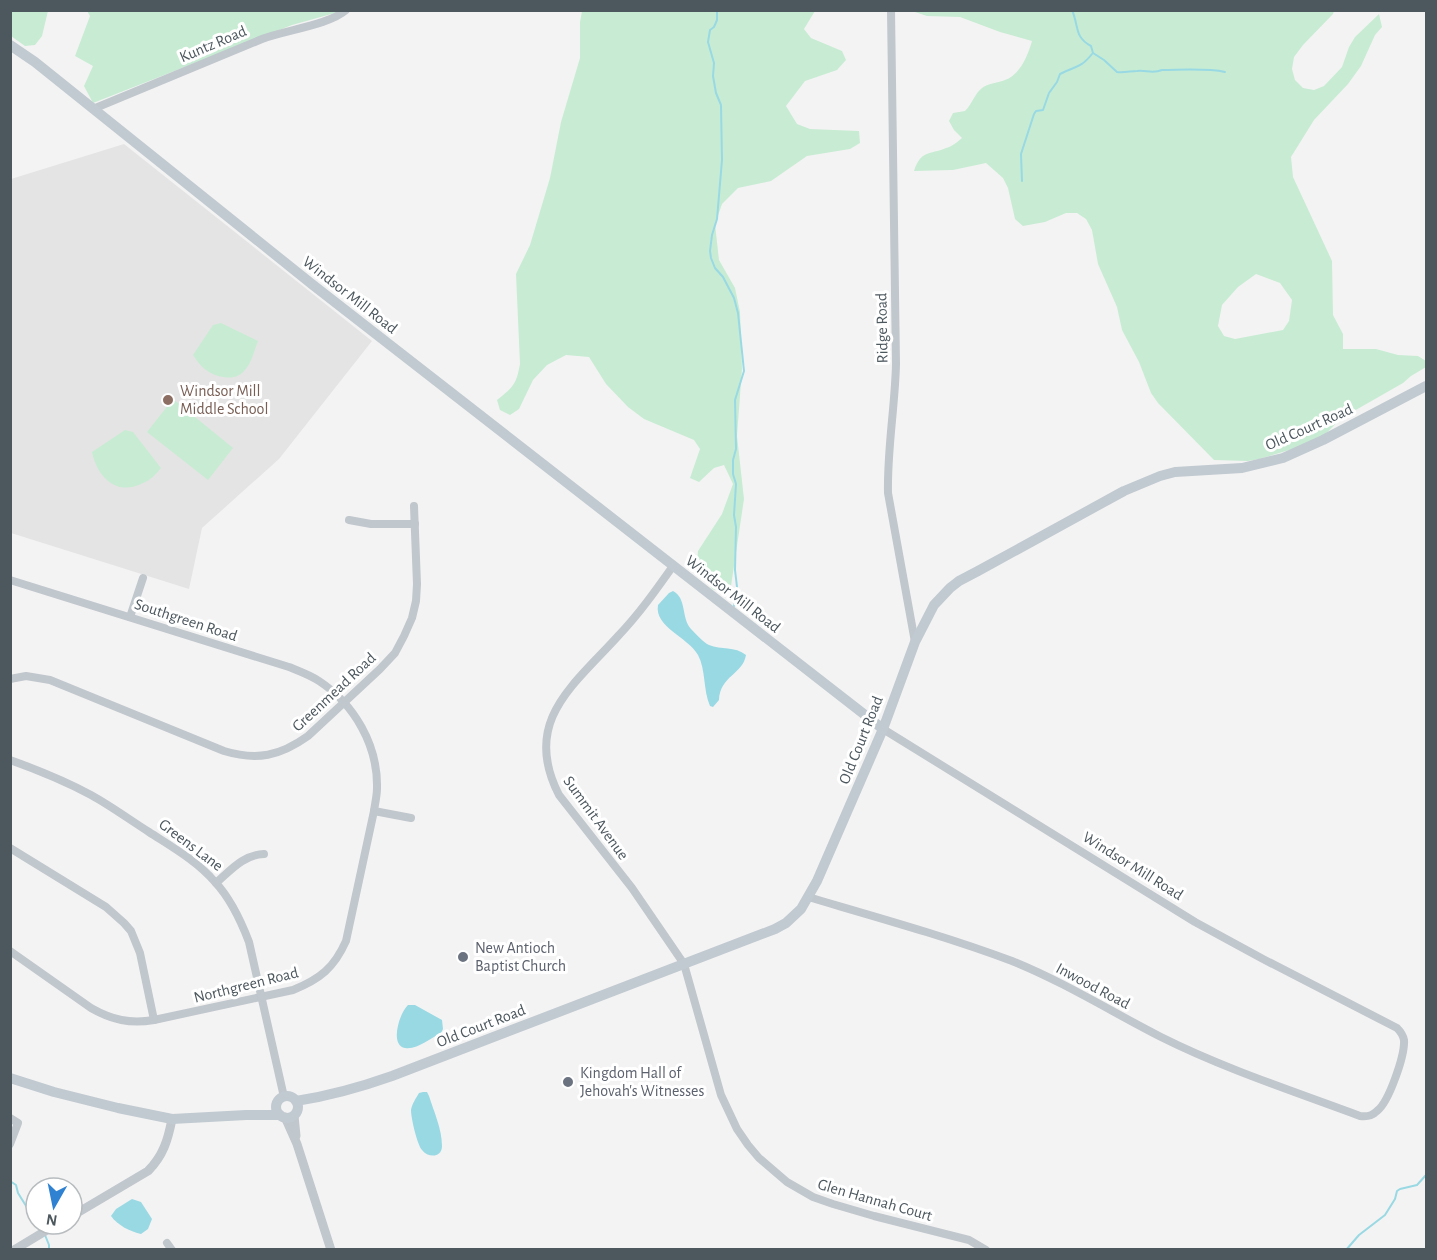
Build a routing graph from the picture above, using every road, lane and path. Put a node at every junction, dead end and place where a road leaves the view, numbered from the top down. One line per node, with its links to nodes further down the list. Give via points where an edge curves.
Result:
1 (346, 10): 4 (street, Kuntz Road, via 332,20 262,39)
2 (891, 10): 13 (street, Ridge Road, via 896,386 887,473)
3 (10, 45): 4 (main road, Windsor Mill Road)
4 (93, 109): 9 (main road, Windsor Mill Road)
5 (1426, 386): 13 (main road, Old Court Road, via 1283,458 1242,468 1175,472 1124,491 959,581 934,605)
6 (414, 506): 8 (street, Greenmead Road)
7 (349, 520): 8 (street)
8 (415, 524): 15 (street, Greenmead Road, via 416,601 405,636 395,653)
9 (673, 566): 16 (main road, Windsor Mill Road); 25 (street, Summit Avenue, via 621,634 561,699 549,724 547,753 553,783 560,795 632,888)
10 (143, 578): 12 (street)
11 (10, 580): 12 (street, Southgreen Road)
12 (130, 617): 15 (street, Southgreen Road, via 305,673)
13 (915, 642): 16 (main road, Old Court Road)
14 (10, 679): 15 (street, Greenmead Road, via 26,676 50,680 224,752 251,757 282,752 296,745)
15 (345, 702): 18 (street, Northgreen Road, via 363,729 374,758)
16 (883, 729): 23 (main road, Old Court Road); 31 (street, Windsor Mill Road, via 1196,922 1398,1028 1404,1038 1403,1048 1389,1093 1379,1110)
17 (10, 760): 22 (street, Greens Lane, via 91,795 179,852)
18 (374, 811): 19 (street); 26 (street, Northgreen Road, via 340,955 308,984)
19 (411, 818)
20 (10, 848): 27 (street, via 124,922 140,953)
21 (264, 854): 22 (street, via 242,860)
22 (216, 883): 26 (street, Greens Lane, via 241,922)
23 (808, 897): 25 (main road, Old Court Road, via 801,909 775,929); 31 (street, Inwood Road, via 1013,962 1186,1049)
24 (10, 951): 27 (street, Northgreen Road, via 102,1014 122,1021)
25 (684, 964): 30 (main road, Old Court Road, via 392,1076); 39 (street, Glen Hannah Court, via 721,1095 737,1129 759,1158 787,1182 813,1197 969,1240)
26 (262, 996): 27 (street, Northgreen Road); 29 (street, Greens Lane)
27 (154, 1020)
28 (10, 1078): 33 (main road, Old Court Road)
29 (284, 1097): 30 (main road, via 291,1097)
30 (288, 1111): 33 (main road, Old Court Road); 38 (street)
31 (1360, 1116)
32 (10, 1118): 34 (street, via 18,1123)
33 (172, 1119): 35 (street, via 164,1150 148,1172)
34 (10, 1144)
35 (84, 1209)
36 (37, 1236): 37 (street)
37 (14, 1250)
38 (331, 1250)
39 (986, 1250)

